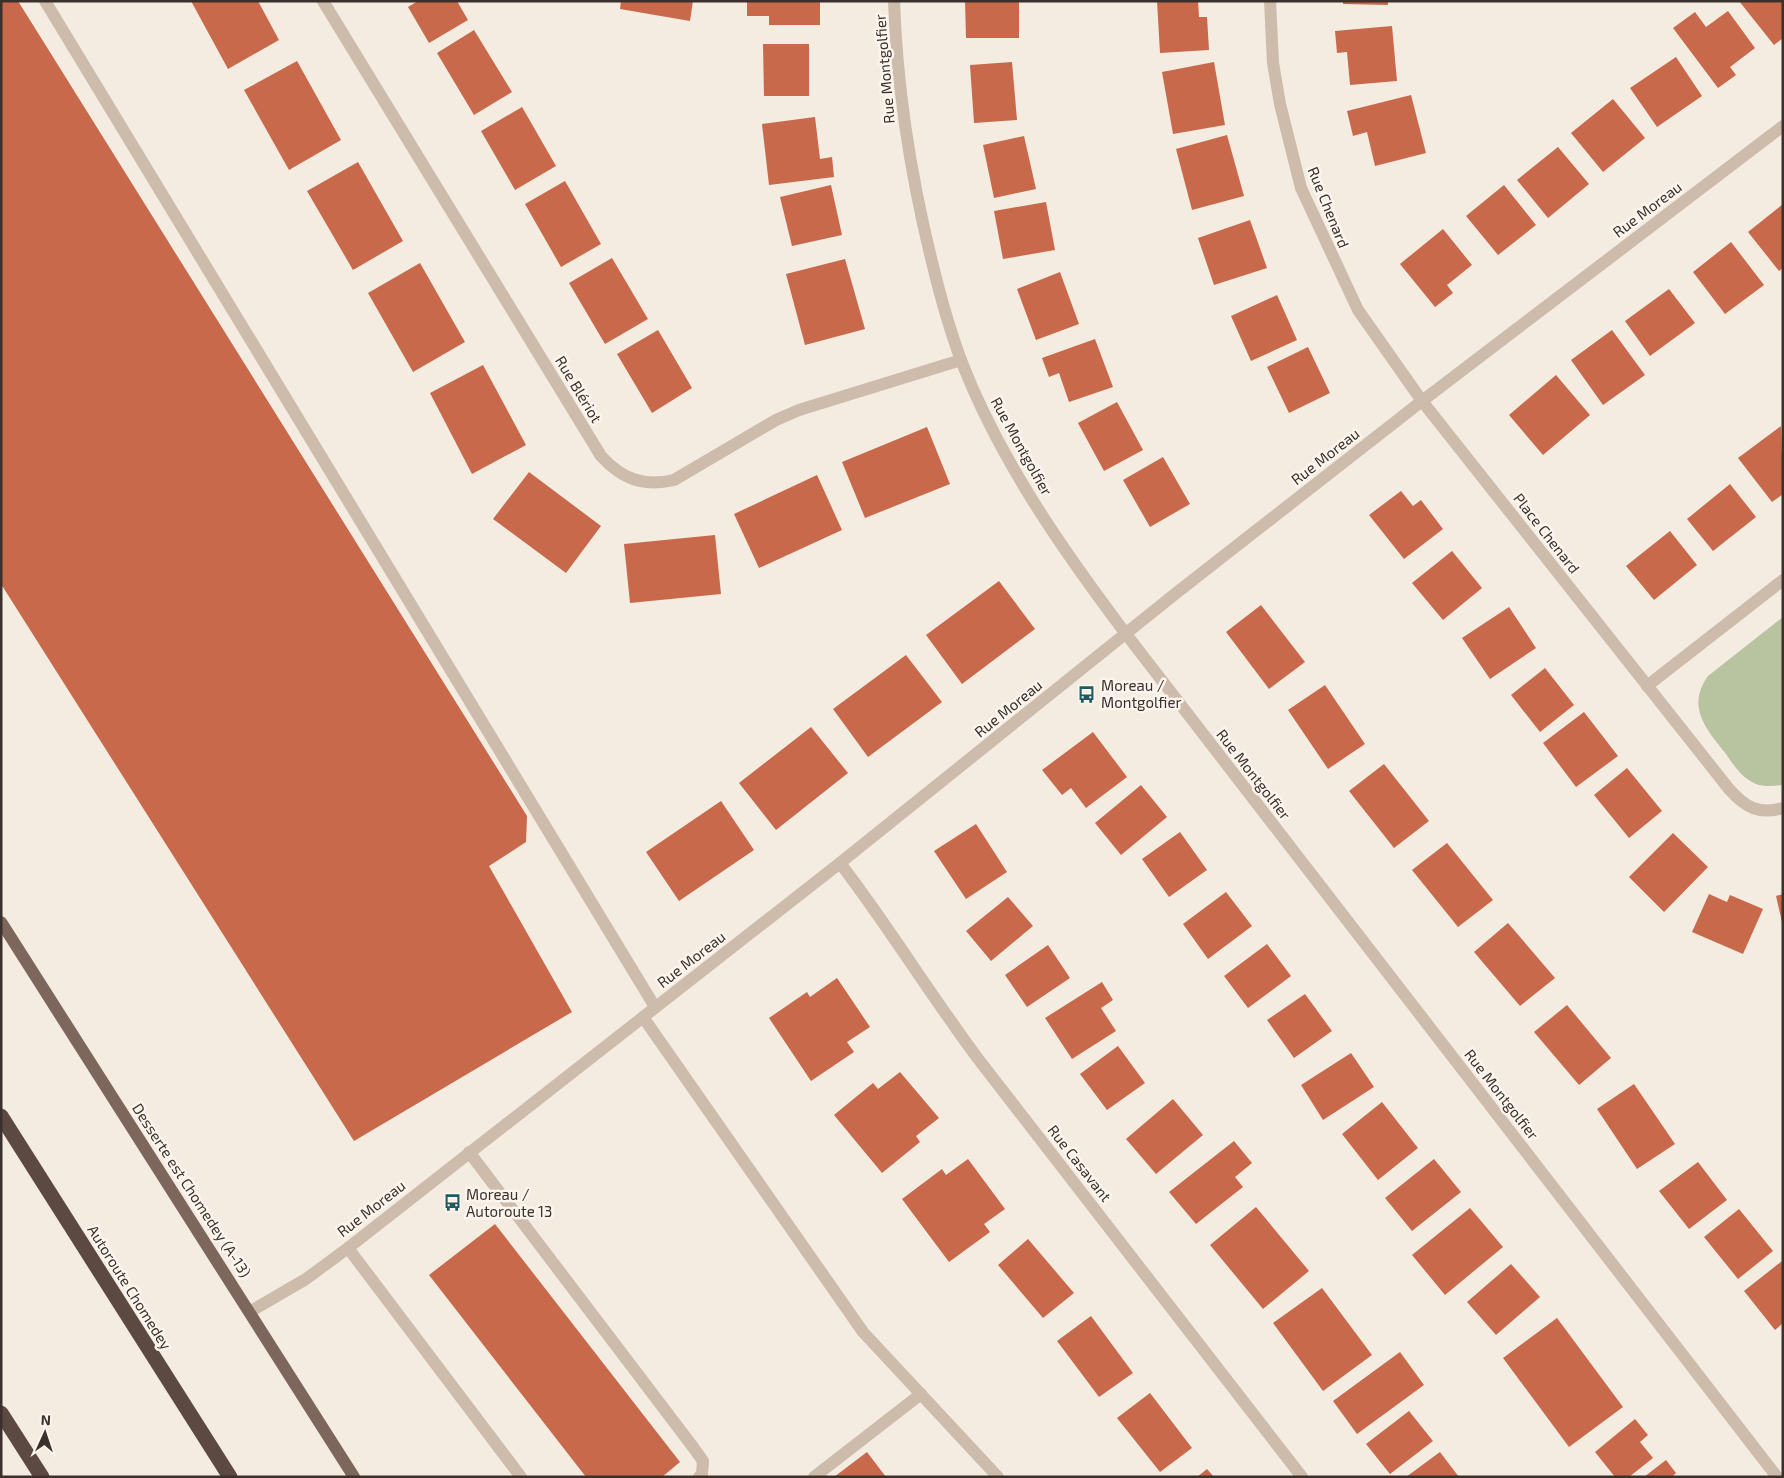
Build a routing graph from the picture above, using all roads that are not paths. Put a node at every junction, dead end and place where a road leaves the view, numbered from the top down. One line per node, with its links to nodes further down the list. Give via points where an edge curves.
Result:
1 (45, 1): 14 (street)
2 (323, 1): 6 (street, Rue Blériot, via 601,456 627,478 658,484 674,480 791,413)
3 (894, 1): 6 (street, Rue Montgolfier, via 899,78 917,194 938,288)
4 (1270, 1): 7 (street, Rue Chenard, via 1273,63 1301,188 1358,310)
5 (1783, 126): 7 (street, Rue Moreau)
6 (961, 360): 9 (street, Rue Montgolfier, via 1026,488 1052,531)
7 (1422, 401): 9 (street, Rue Moreau); 10 (street, Place Chenard)
8 (1783, 580): 10 (street)
9 (1126, 634): 12 (street, Rue Moreau); 30 (street, Rue Montgolfier)
10 (1647, 686): 11 (street, Place Chenard, via 1738,799 1761,812)
11 (1783, 808)
12 (840, 863): 14 (street, Rue Moreau); 29 (street, Rue Casavant, via 936,1003)
13 (1, 922): 19 (main road, Desserte est Chomedey (A-13))
14 (655, 1007): 15 (street, Rue Moreau)
15 (643, 1017): 17 (street, Rue Moreau); 20 (street, via 864,1332)
16 (1, 1116): 23 (highway, Autoroute Chomedey)
17 (470, 1152): 18 (street, Rue Moreau); 26 (street, via 703,1461)
18 (348, 1248): 19 (street, Rue Moreau); 25 (street)
19 (251, 1312): 24 (main road, Desserte est Chomedey (A-13))
20 (921, 1394): 27 (street); 28 (street)
21 (1, 1413): 22 (highway)
22 (42, 1477)
23 (230, 1477)
24 (354, 1477)
25 (521, 1477)
26 (699, 1477)
27 (814, 1477)
28 (998, 1477)
29 (1302, 1477)
30 (1777, 1477)

